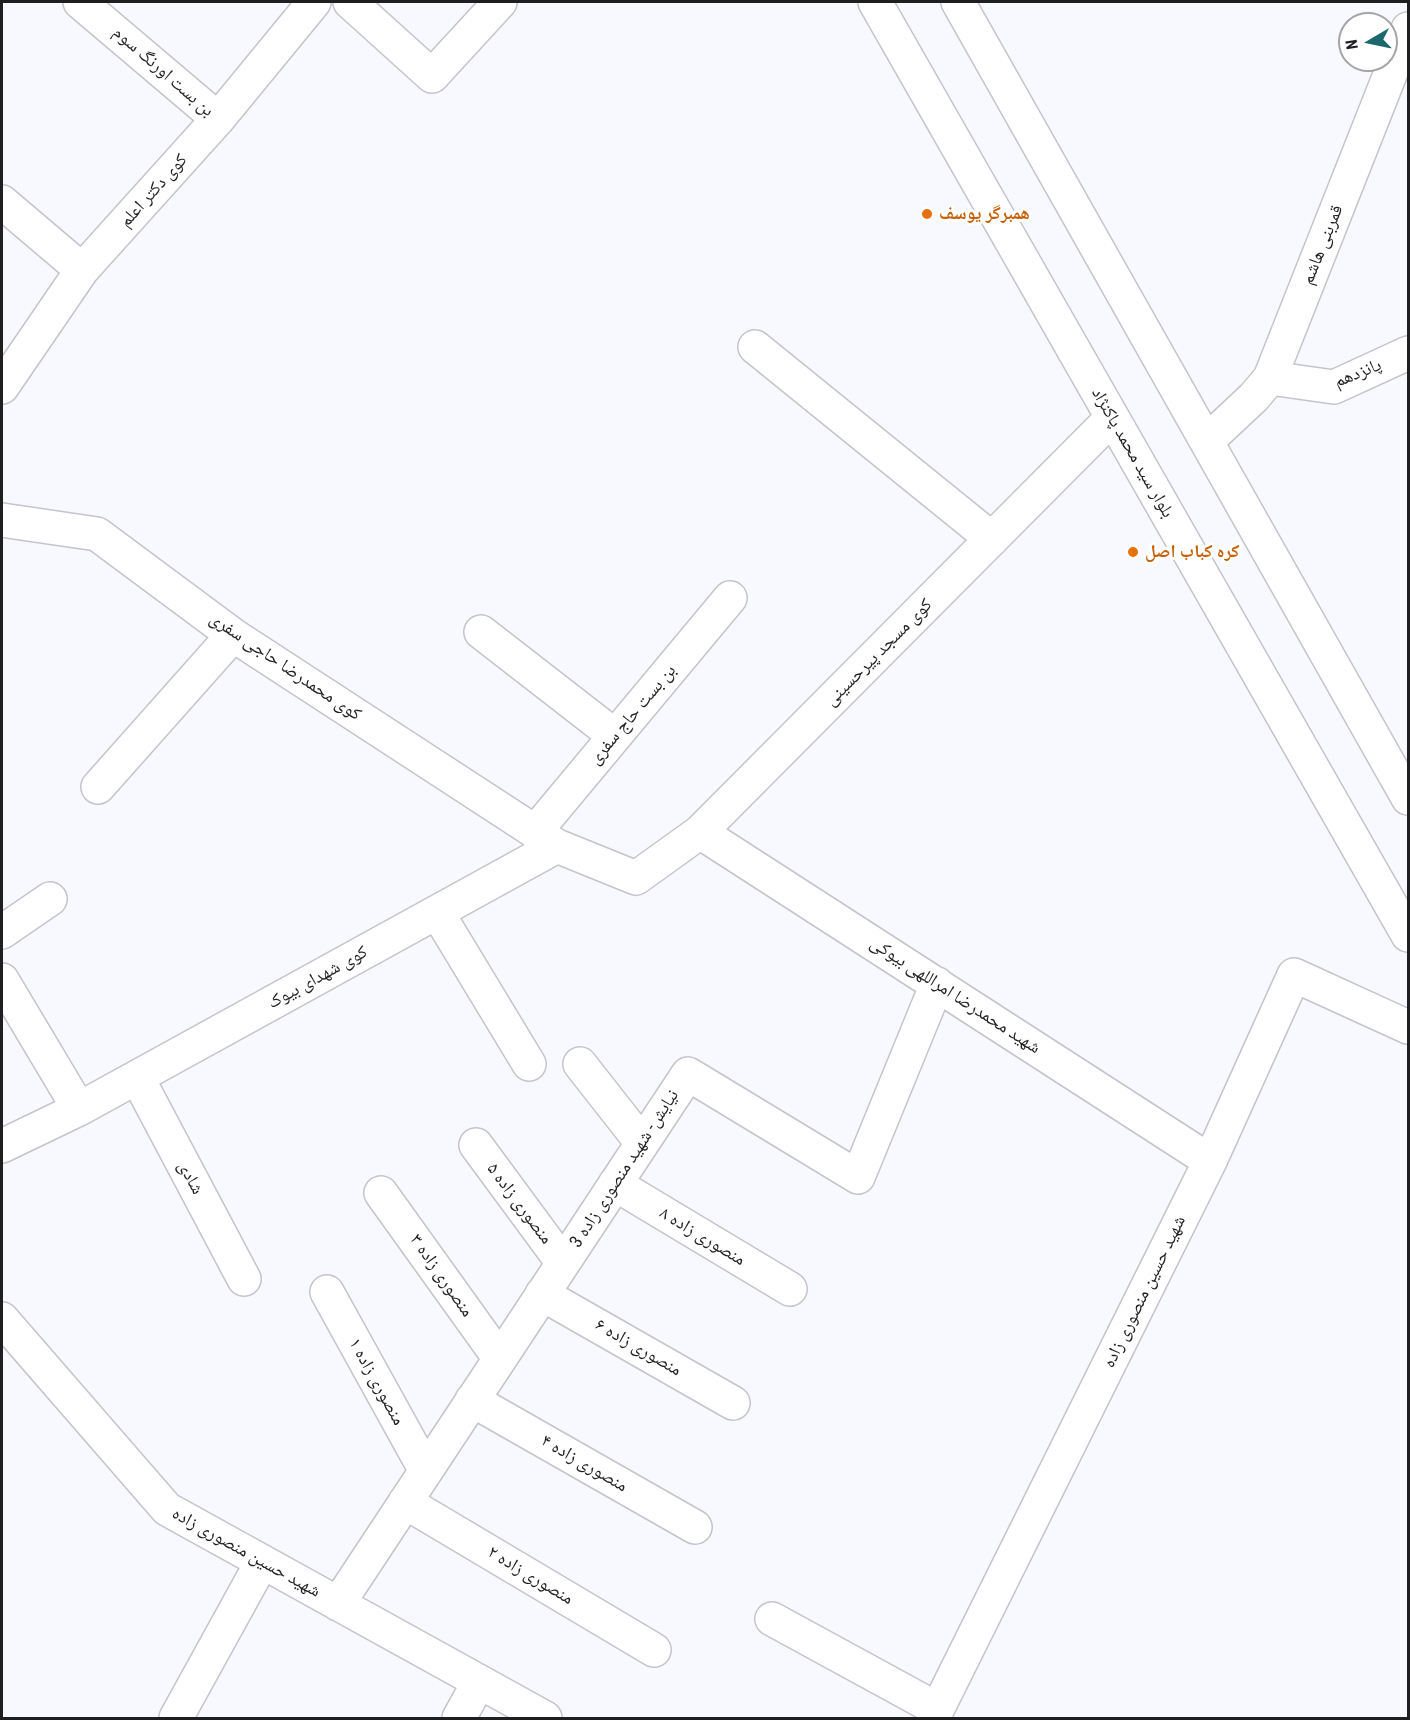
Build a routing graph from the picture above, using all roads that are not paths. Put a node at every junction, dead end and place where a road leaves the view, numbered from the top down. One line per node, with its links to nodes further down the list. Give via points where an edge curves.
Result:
1 (80, 2): 8 (street, بن بست اورنگ سوم)
2 (314, 2): 8 (street, کوی دکتر اعلم)
3 (350, 2): 4 (street, via 432,76)
4 (500, 2)
5 (875, 2): 15 (street, بلوار سید محمد پاکنژاد)
6 (958, 2): 16 (street)
7 (1408, 28): 13 (street, قمربنی هاشم)
8 (218, 119): 10 (street, کوی دکتر اعلم)
9 (2, 202): 10 (street)
10 (82, 270): 14 (street, کوی دکتر اعلم)
11 (755, 347): 18 (street)
12 (1408, 353): 13 (street, پانزدهم, via 1334,387)
13 (1270, 378): 16 (street, قمربنی هاشم)
14 (2, 387)
15 (1113, 418): 18 (street, کوی مسجد پیرحسینی); 30 (street, بلوار سید محمد پاکنژاد)
16 (1207, 441): 24 (street)
17 (2, 520): 21 (street, کوی محمدرضا حاجی سفری, via 97,534)
18 (992, 539): 25 (street, کوی مسجد پیرحسینی)
19 (730, 597): 22 (street, بن بست حاج سفری)
20 (481, 632): 22 (street)
21 (233, 635): 23 (street); 26 (street, کوی محمدرضا حاجی سفری)
22 (615, 736): 26 (street, بن بست حاج سفری)
23 (98, 787)
24 (1408, 798)
25 (700, 832): 26 (street, کوی مسجد پیرحسینی, via 636,878); 32 (street, شهید محمدرضا امراللهی بیوکی)
26 (546, 839): 28 (street, کوی شهدای بیوک)
27 (50, 899): 29 (street)
28 (437, 912): 34 (street); 36 (street, کوی شهدای بیوک)
29 (2, 932)
30 (1408, 935)
31 (2, 980): 37 (street)
32 (937, 984): 38 (street, نیایش- شهید منصوری زاده 3, via 858,1177 688,1074); 41 (street, شهید محمدرضا امراللهی بیوکی)
33 (1408, 1027): 41 (street, شهید حسین منصوری زاده, via 1294,975)
34 (529, 1064)
35 (580, 1064): 38 (street)
36 (137, 1077): 37 (street, کوی شهدای بیوک); 45 (street, شادی)
37 (79, 1109): 40 (street, کوی شهدای بیوک)
38 (642, 1143): 42 (street, نیایش- شهید منصوری زاده 3)
39 (476, 1145): 44 (street, منصوری زاده ۵)
40 (2, 1146)
41 (1210, 1161): 61 (street, شهید حسین منصوری زاده)
42 (615, 1184): 44 (street, نیایش- شهید منصوری زاده 3); 46 (street, منصوری زاده ۸)
43 (381, 1193): 50 (street, منصوری زاده ۳)
44 (563, 1263): 48 (street, نیایش- شهید منصوری زاده 3)
45 (244, 1279)
46 (790, 1289)
47 (327, 1292): 53 (street, منصوری زاده ۱)
48 (543, 1294): 50 (street, نیایش- شهید منصوری زاده 3); 52 (street, منصوری زاده ۶)
49 (2, 1319): 56 (street, شهید حسین منصوری زاده, via 167,1509)
50 (500, 1359): 51 (street, نیایش- شهید منصوری زاده 3)
51 (472, 1400): 53 (street, نیایش- شهید منصوری زاده 3); 55 (street, منصوری زاده ۴)
52 (733, 1403)
53 (426, 1471): 54 (street, نیایش- شهید منصوری زاده 3)
54 (405, 1502): 57 (street, نیایش- شهید منصوری زاده 3); 59 (street, منصوری زاده ۲)
55 (695, 1527)
56 (262, 1562): 57 (street, شهید حسین منصوری زاده); 62 (street)
57 (338, 1604): 60 (street, شهید حسین منصوری زاده)
58 (772, 1619): 61 (street)
59 (654, 1650)
60 (479, 1682): 63 (street); 64 (street, شهید حسین منصوری زاده)
61 (935, 1714)
62 (176, 1719)
63 (459, 1719)
64 (545, 1719)

